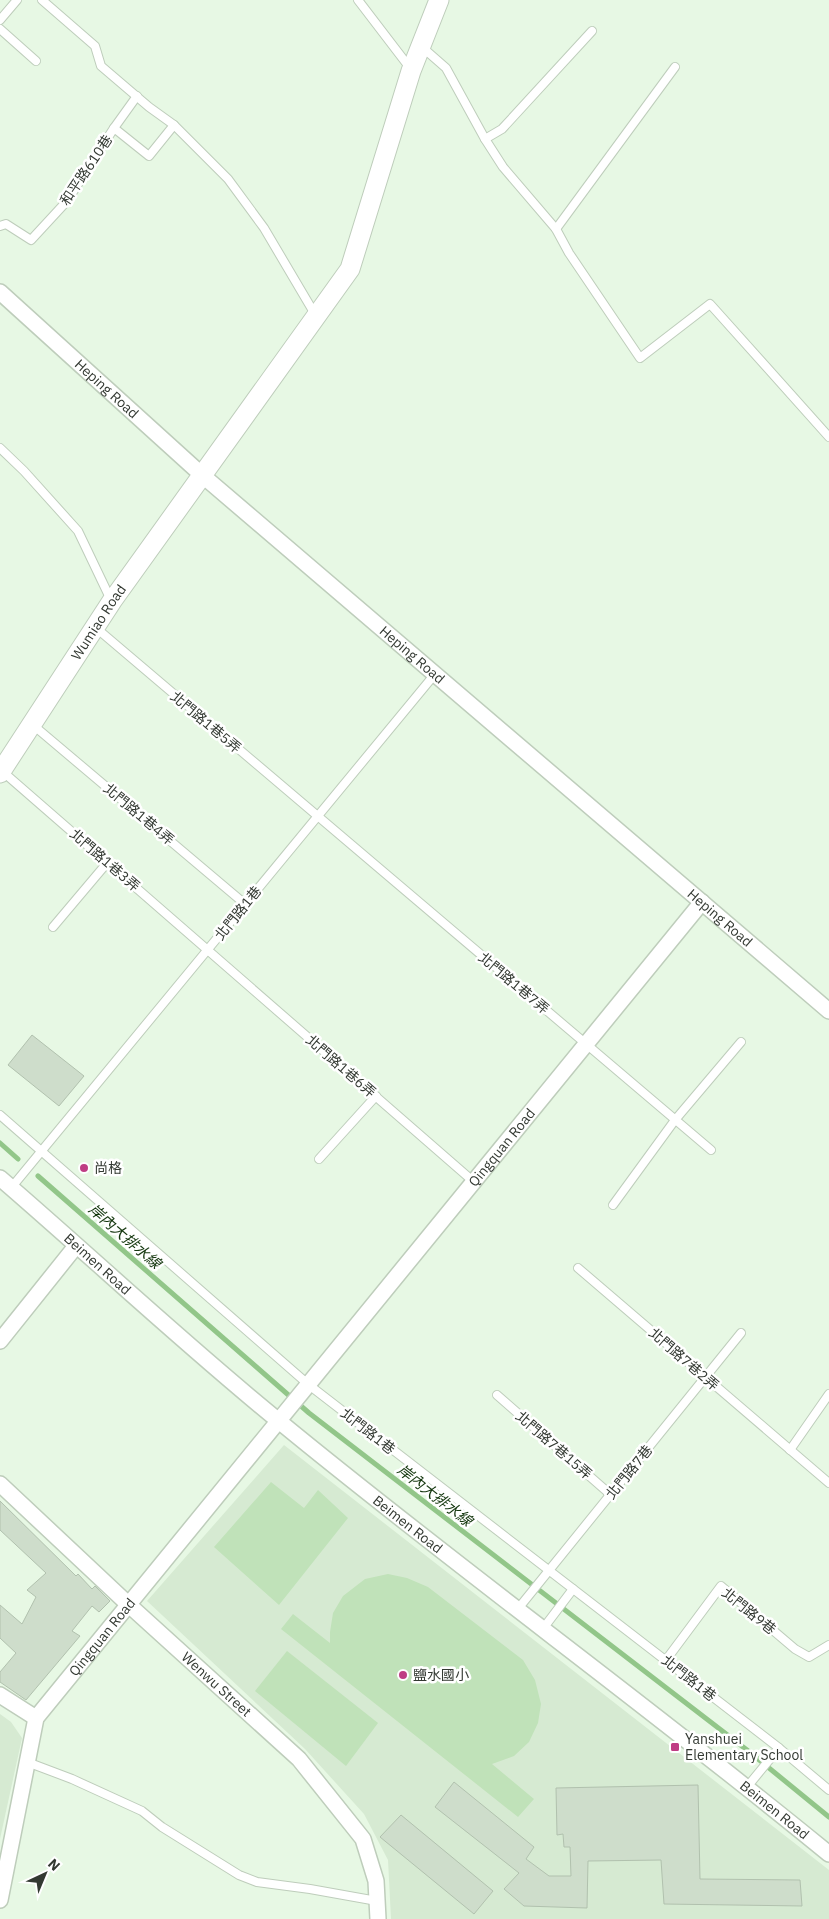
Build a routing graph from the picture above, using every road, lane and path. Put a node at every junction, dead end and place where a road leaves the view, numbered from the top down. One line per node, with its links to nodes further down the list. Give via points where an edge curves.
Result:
1 (17, 0): 5 (lane)
2 (42, 0): 12 (lane, via 95,46 100,66)
3 (358, 0): 11 (lane)
4 (439, 0): 8 (street, Wumiao Road)
5 (0, 20)
6 (0, 29): 9 (lane)
7 (592, 31): 15 (lane, via 502,129)
8 (421, 46): 11 (street, Wumiao Road); 15 (lane, via 446,68)
9 (36, 61)
10 (675, 67): 17 (lane)
11 (411, 71): 19 (street, Wumiao Road, via 350,269)
12 (137, 96): 13 (lane); 14 (lane)
13 (174, 125): 14 (lane, 和平路610巷, via 149,156); 19 (lane, via 228,179 264,228)
14 (114, 128): 16 (lane, 和平路610巷, via 67,201 31,240 6,224)
15 (485, 139): 17 (lane, via 503,166)
16 (0, 226)
17 (556, 229): 20 (lane, via 640,358 710,304)
18 (0, 292): 22 (street, Heping Road)
19 (316, 316): 22 (street, Wumiao Road)
20 (829, 437)
21 (0, 448): 23 (lane, via 78,531)
22 (202, 475): 23 (street, Wumiao Road); 25 (street, Heping Road)
23 (112, 601): 24 (street, Wumiao Road)
24 (95, 627): 26 (street, Wumiao Road); 28 (lane, 北門路1巷5弄)
25 (435, 674): 28 (lane, 北門路1巷); 30 (street, Heping Road)
26 (33, 724): 27 (street, Wumiao Road); 31 (lane, 北門路1巷4弄)
27 (1, 772): 29 (lane, 北門路1巷3弄)
28 (318, 816): 31 (lane, 北門路1巷); 36 (lane, 北門路1巷7弄)
29 (107, 862): 32 (lane); 33 (lane, 北門路1巷3弄)
30 (702, 902): 34 (street, Heping Road); 36 (street, Qingquan Road)
31 (245, 904): 33 (lane, 北門路1巷)
32 (53, 927)
33 (208, 950): 37 (lane, 北門路1巷6弄); 41 (lane, 北門路1巷)
34 (829, 1011)
35 (740, 1042): 39 (lane)
36 (586, 1044): 39 (lane, 北門路1巷7弄); 43 (street, Qingquan Road)
37 (376, 1096): 42 (lane); 43 (lane, 北門路1巷6弄)
38 (0, 1115): 41 (lane, 北門路1巷)
39 (675, 1120): 40 (lane, 北門路1巷7弄); 45 (lane)
40 (711, 1150)
41 (41, 1152): 44 (lane, 北門路1巷); 51 (lane, 北門路1巷)
42 (319, 1159)
43 (474, 1182): 51 (street, Qingquan Road)
44 (5, 1183): 46 (street, Beimen Road)
45 (613, 1204)
46 (76, 1246): 49 (street); 54 (street, Beimen Road)
47 (578, 1268): 50 (lane, 北門路7巷2弄)
48 (741, 1333): 50 (lane, 北門路7巷)
49 (0, 1341)
50 (705, 1377): 55 (lane, 北門路7巷2弄); 58 (lane, 北門路7巷)
51 (306, 1388): 54 (street, Qingquan Road); 59 (lane, 北門路1巷)
52 (829, 1394): 55 (lane)
53 (497, 1395): 58 (lane, 北門路7巷15弄)
54 (282, 1417): 61 (street, Qingquan Road); 62 (street, Beimen Road)
55 (790, 1450): 56 (lane, 北門路7巷2弄)
56 (829, 1483)
57 (0, 1484): 61 (street, Wenwu Street)
58 (611, 1494): 59 (lane, 北門路7巷)
59 (548, 1570): 60 (lane, 北門路1巷); 62 (lane, 北門路7巷)
60 (574, 1589): 63 (lane); 65 (lane, 北門路1巷)
61 (129, 1605): 67 (street, Qingquan Road); 74 (street, Wenwu Street, via 300,1759 363,1839 376,1881)
62 (517, 1610): 63 (street, Beimen Road)
63 (542, 1630): 70 (street, Beimen Road)
64 (829, 1645): 65 (lane, 北門路9巷, via 809,1657 720,1586)
65 (666, 1660): 68 (lane, 北門路1巷)
66 (0, 1695): 67 (street)
67 (36, 1718): 69 (street, Qingquan Road)
68 (779, 1748): 70 (lane); 71 (lane, 北門路1巷)
69 (27, 1762): 73 (street, Qingquan Road); 74 (lane, via 142,1811 162,1827 257,1882)
70 (747, 1787): 72 (street, Beimen Road)
71 (829, 1790)
72 (829, 1854)
73 (0, 1900)
74 (377, 1902): 75 (street, Wenwu Street)
75 (378, 1919)

